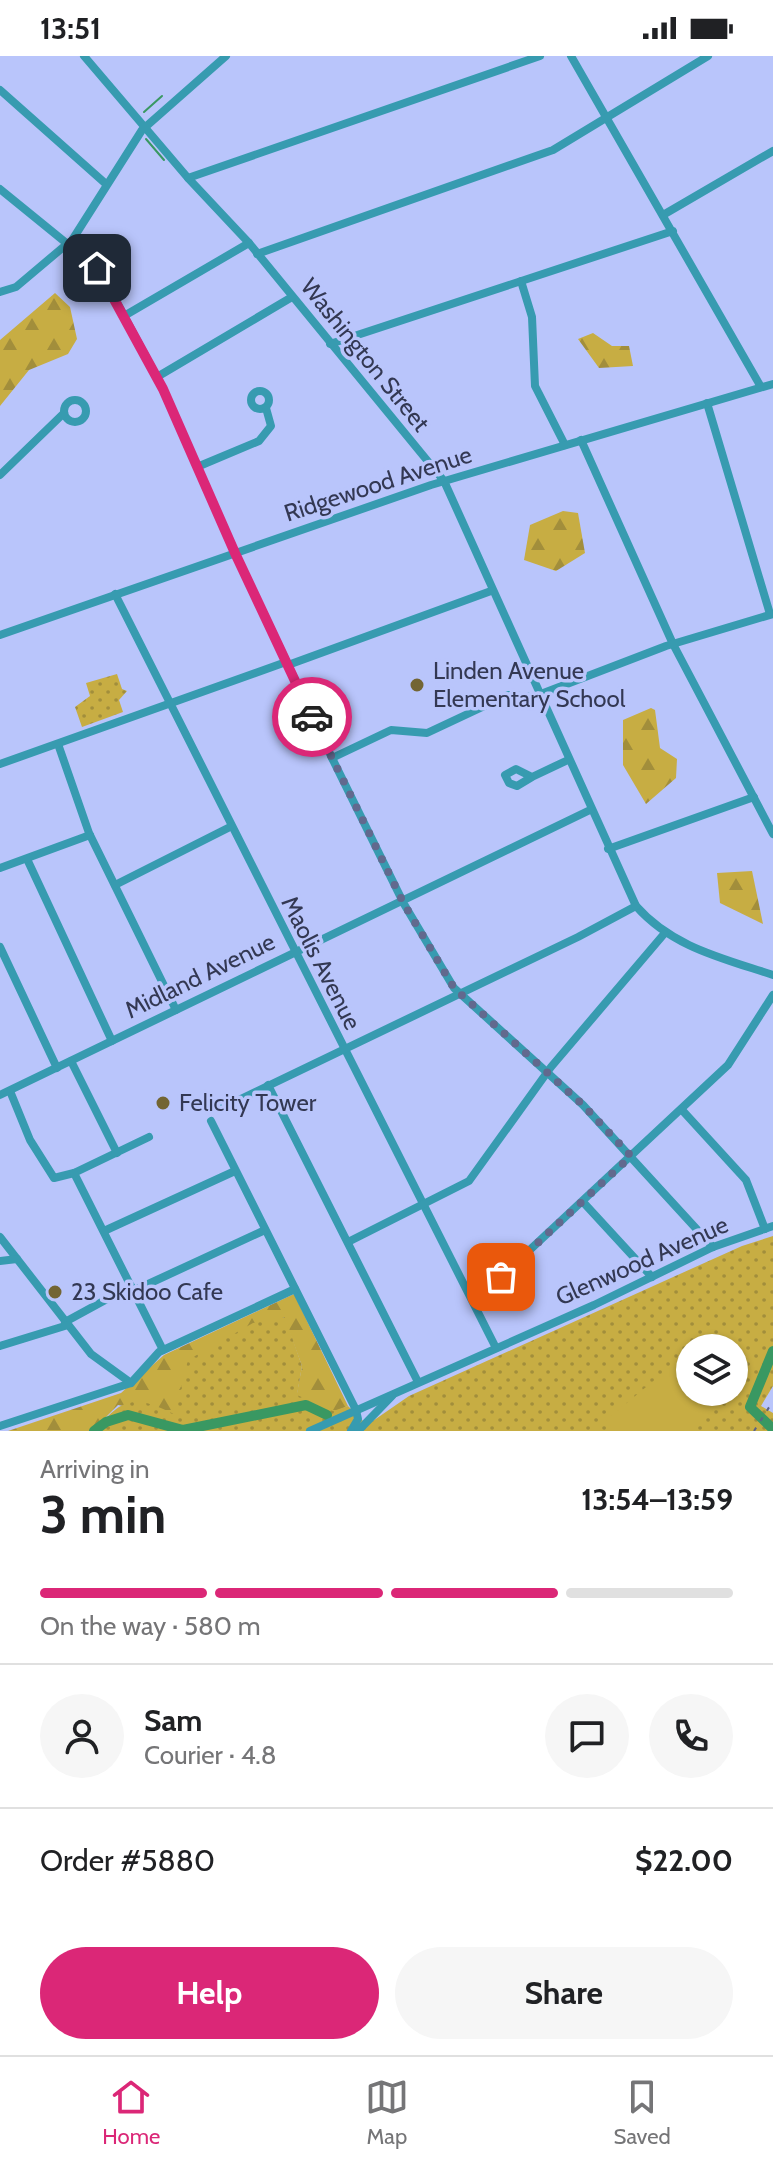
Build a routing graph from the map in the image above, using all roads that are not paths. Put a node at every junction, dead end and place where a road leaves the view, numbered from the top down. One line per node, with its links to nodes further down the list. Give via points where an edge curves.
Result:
1 (84, 56): 8 (street, Washington Street)
2 (540, 56): 10 (street)
3 (571, 56): 7 (street)
4 (708, 56): 7 (street)
5 (224, 57): 8 (street)
6 (0, 90): 11 (street)
7 (608, 120): 13 (street); 17 (street, via 553,150)
8 (145, 128): 10 (street, Washington Street); 11 (street)
9 (773, 151): 13 (street)
10 (188, 178): 15 (street, Washington Street)
11 (106, 184): 16 (street)
12 (0, 189): 16 (street)
13 (663, 215): 14 (street)
14 (673, 231): 18 (street); 25 (street)
15 (249, 243): 17 (street, Washington Street); 21 (street)
16 (68, 245): 19 (street, via 16,287); 21 (street, via 97,268)
17 (257, 254): 20 (street, Washington Street)
18 (521, 281): 22 (street); 30 (street, via 532,317 535,386)
19 (0, 292)
20 (292, 297): 22 (street, Washington Street); 23 (street)
21 (124, 316): 23 (street)
22 (330, 344): 33 (street, Washington Street)
23 (157, 377): 31 (street)
24 (773, 384): 25 (street, Ridgewood Avenue)
25 (761, 387): 26 (street, Ridgewood Avenue)
26 (707, 403): 29 (street, Ridgewood Avenue); 37 (street)
27 (266, 408): 31 (street, via 271,426 264,436)
28 (64, 413): 32 (street)
29 (581, 440): 30 (street, Ridgewood Avenue); 39 (street)
30 (565, 445): 33 (street, Ridgewood Avenue)
31 (197, 467): 34 (street)
32 (0, 475)
33 (444, 481): 34 (street, Ridgewood Avenue); 35 (street, Washington Street)
34 (235, 553): 36 (street, Ridgewood Avenue); 40 (street)
35 (491, 591): 40 (street); 41 (street, Washington Street)
36 (115, 594): 38 (street, Ridgewood Avenue); 42 (street, Maolis Avenue)
37 (771, 614): 39 (street)
38 (0, 635)
39 (673, 644): 41 (street); 48 (street)
40 (287, 664): 42 (street); 44 (street)
41 (538, 696): 44 (street, via 508,695 427,733 391,730); 45 (street, Washington Street)
42 (169, 704): 43 (street); 50 (street, Maolis Avenue)
43 (58, 744): 46 (street); 52 (street)
44 (332, 758): 57 (street)
45 (568, 760): 47 (street); 49 (street, Washington Street)
46 (0, 764)
47 (532, 777)
48 (754, 797): 51 (street); 53 (street)
49 (590, 810): 53 (street, Washington Street); 57 (street, Midland Avenue)
50 (230, 827): 56 (street); 61 (street, Maolis Avenue)
51 (772, 829)
52 (90, 835): 54 (street); 56 (street)
53 (608, 849): 58 (street, Washington Street)
54 (27, 859): 55 (street); 66 (street)
55 (0, 868)
56 (115, 885): 65 (street)
57 (403, 902): 61 (street, Midland Avenue); 63 (street)
58 (636, 906): 59 (street, Washington Street); 63 (street)
59 (664, 934): 62 (street, Washington Street); 70 (street)
60 (0, 947): 69 (street)
61 (294, 953): 65 (street, Midland Avenue); 67 (street, Maolis Avenue)
62 (773, 975)
63 (459, 993): 67 (street); 70 (street)
64 (773, 995): 75 (street, via 728,1065)
65 (176, 1010): 66 (street, Midland Avenue)
66 (112, 1041): 68 (street, Midland Avenue)
67 (343, 1049): 71 (street); 83 (street, Maolis Avenue)
68 (71, 1061): 69 (street, Midland Avenue); 78 (street)
69 (57, 1068): 72 (street, Midland Avenue)
70 (547, 1073): 79 (street); 83 (street, via 469,1181)
71 (268, 1085): 74 (street); 88 (street)
72 (10, 1091): 73 (street, Midland Avenue); 81 (street, via 48,1172 58,1179)
73 (0, 1095)
74 (222, 1108)
75 (682, 1110): 79 (street); 84 (street, via 746,1180)
76 (211, 1121): 80 (street)
77 (149, 1137): 78 (street)
78 (117, 1153): 81 (street)
79 (631, 1156): 82 (street); 89 (street)
80 (235, 1171): 85 (street); 86 (street)
81 (74, 1173): 86 (street)
82 (583, 1202): 92 (street); 95 (street)
83 (422, 1204): 88 (street); 95 (street, Maolis Avenue)
84 (769, 1227): 89 (street, Glenwood Avenue)
85 (265, 1230): 93 (street); 94 (street)
86 (104, 1231): 93 (street)
87 (0, 1237): 90 (street)
88 (348, 1242): 100 (street)
89 (713, 1247): 92 (street, Glenwood Avenue)
90 (17, 1259): 91 (street); 96 (street)
91 (0, 1261)
92 (652, 1277): 98 (street, Glenwood Avenue)
93 (132, 1288): 96 (street); 99 (street)
94 (295, 1289): 99 (street); 103 (street)
95 (474, 1302): 98 (street, Maolis Avenue)
96 (67, 1323): 97 (street); 101 (street, via 91,1354)
97 (0, 1346)
98 (496, 1348): 100 (street, Glenwood Avenue)
99 (163, 1350): 101 (street)
100 (418, 1382): 102 (street, Glenwood Avenue)
101 (131, 1383): 104 (street)
102 (395, 1392): 103 (street, Glenwood Avenue); 107 (street)
103 (356, 1410): 105 (street, Glenwood Avenue); 106 (street, via 358,1419)
104 (0, 1426)
105 (310, 1431)
106 (351, 1431)
107 (358, 1431)

